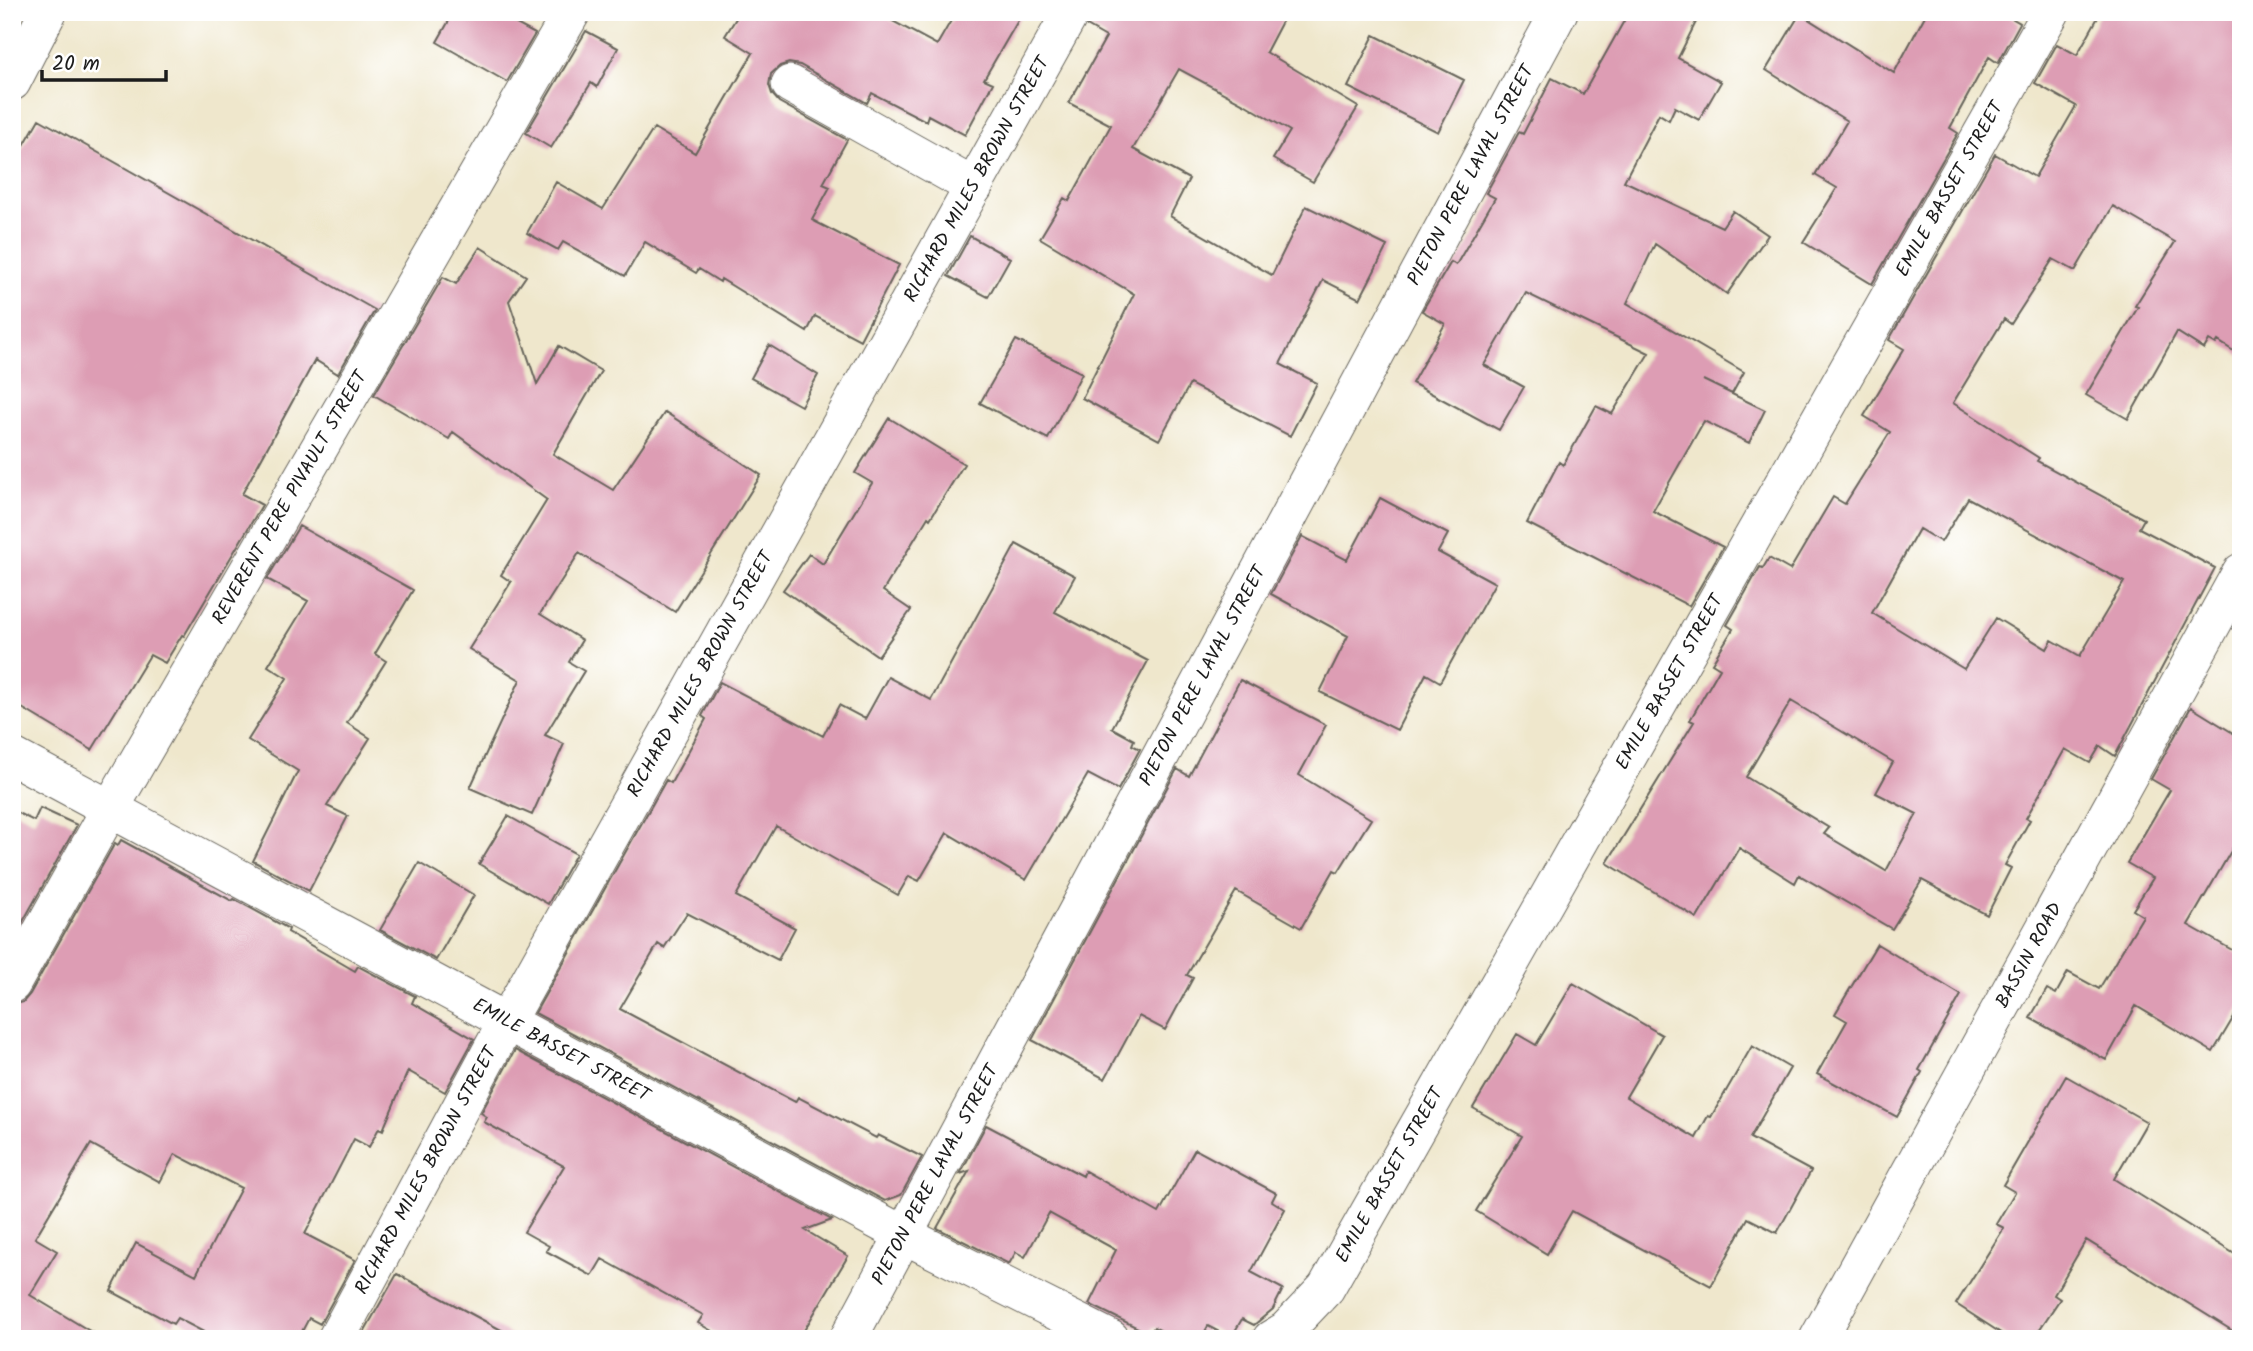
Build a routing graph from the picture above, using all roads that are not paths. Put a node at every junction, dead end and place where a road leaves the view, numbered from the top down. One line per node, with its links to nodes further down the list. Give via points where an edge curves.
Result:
1 (48, 12): 6 (street)
2 (572, 12): 11 (street, REVERENT PERE PIVAULT STREET)
3 (1071, 12): 8 (street, RICHARD MILES BROWN STREET)
4 (1559, 12): 14 (street, PIETON PERE LAVAL STREET)
5 (2051, 12): 18 (street, EMILE BASSET STREET, via 1326,1288 1286,1330)
6 (12, 82)
7 (790, 84): 8 (street)
8 (974, 187): 13 (street, RICHARD MILES BROWN STREET)
9 (2241, 572): 19 (street, BASSIN ROAD)
10 (12, 756): 11 (street, EMILE BASSET STREET)
11 (110, 809): 12 (street, REVERENT PERE PIVAULT STREET); 13 (street, EMILE BASSET STREET)
12 (12, 984)
13 (506, 1023): 14 (street, EMILE BASSET STREET); 15 (street, RICHARD MILES BROWN STREET)
14 (904, 1236): 16 (street, PIETON PERE LAVAL STREET); 17 (street, EMILE BASSET STREET)
15 (336, 1339)
16 (848, 1339)
17 (1111, 1339)
18 (1271, 1339)
19 (1818, 1339)

